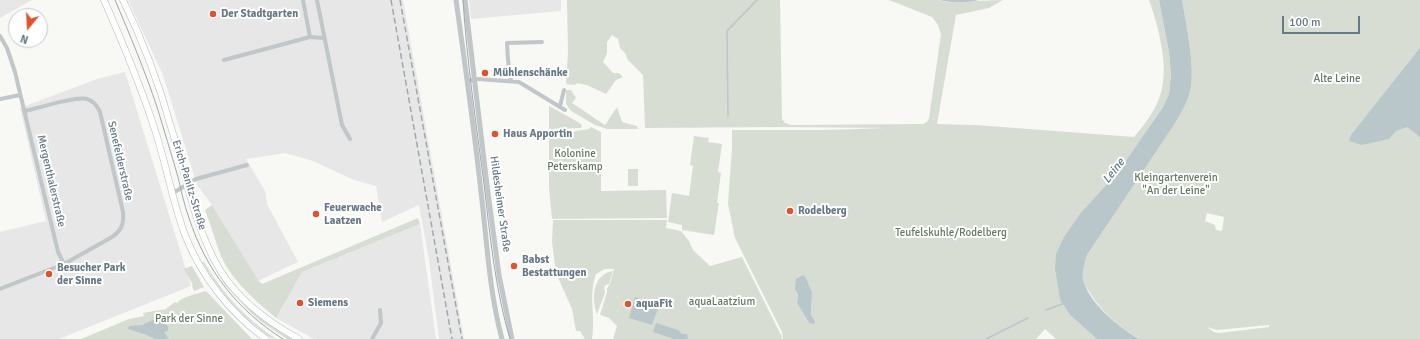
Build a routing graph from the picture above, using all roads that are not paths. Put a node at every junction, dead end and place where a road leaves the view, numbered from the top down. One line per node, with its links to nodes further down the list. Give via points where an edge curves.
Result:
1 (104, 0): 24 (main road, Erich-Panitz-Straße, via 154,126)
2 (123, 0): 23 (main road, Erich-Panitz-Straße, via 163,100)
3 (303, 0): 8 (street)
4 (317, 0): 9 (street)
5 (456, 0): 13 (street, Hildesheimer Straße)
6 (465, 0): 12 (street, Hildesheimer Straße)
7 (0, 36): 16 (street, Mergenthalerstraße, via 9,54)
8 (310, 37): 9 (street); 11 (street)
9 (324, 38): 21 (street, via 342,126)
10 (542, 42): 14 (street, via 508,43)
11 (224, 60)
12 (473, 80): 13 (street); 14 (street); 32 (street, Hildesheimer Straße, via 499,275)
13 (467, 81): 31 (street, Hildesheimer Straße, via 492,291)
14 (511, 81): 18 (street, via 527,86)
15 (564, 90): 18 (street)
16 (20, 95): 17 (street); 20 (street, Mergenthalerstraße)
17 (0, 99)
18 (560, 106): 19 (street)
19 (565, 110)
20 (25, 111): 25 (street, Mergenthalerstraße, via 58,252); 25 (street, Senefelderstraße, via 79,98 91,100 100,112 124,221 116,234)
21 (350, 139)
22 (247, 165): 23 (street, via 196,179)
23 (187, 184): 24 (street); 29 (main road, Erich-Panitz-Straße, via 204,237 221,271 253,308 282,330)
24 (172, 192): 28 (main road, Erich-Panitz-Straße, via 186,236 206,275 236,313)
25 (64, 264): 26 (street)
26 (0, 289)
27 (380, 310): 30 (street, via 380,323)
28 (266, 339)
29 (299, 339)
30 (372, 339)
31 (502, 339)
32 (512, 339)

